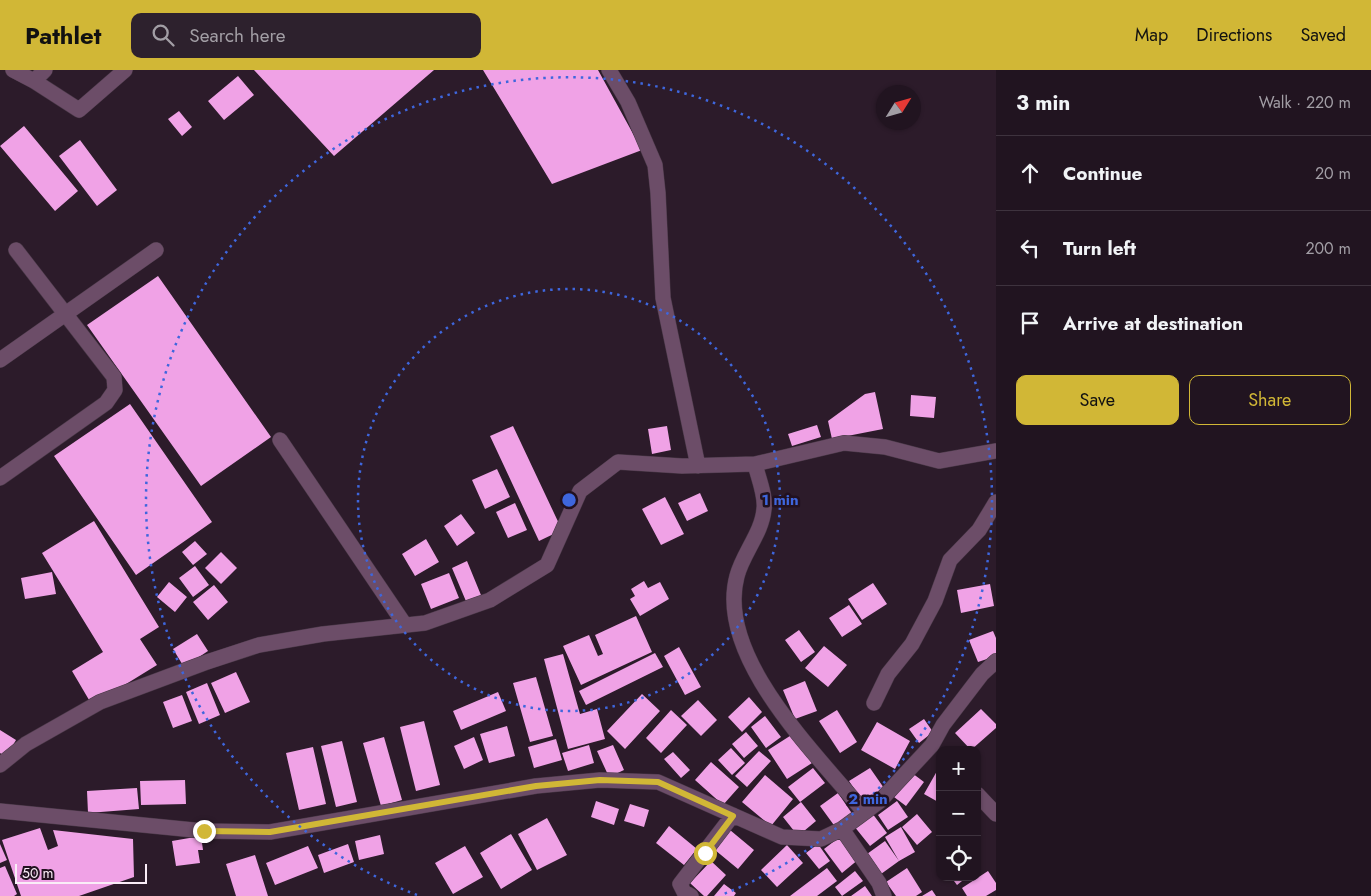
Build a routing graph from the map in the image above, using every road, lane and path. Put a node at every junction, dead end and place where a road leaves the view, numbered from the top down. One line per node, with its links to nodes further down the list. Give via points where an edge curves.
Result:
1 (13, 70): 5 (street)
2 (45, 70): 5 (street)
3 (125, 70): 5 (street, via 79,110)
4 (609, 70): 13 (street, via 628,102 655,164 663,298)
5 (34, 81)
6 (16, 250): 8 (street)
7 (156, 250): 8 (street)
8 (66, 315): 9 (street); 14 (street, via 114,377 115,390 106,403)
9 (0, 360)
10 (280, 440): 16 (street)
11 (996, 451): 12 (street, via 939,461 885,447 844,443)
12 (755, 464): 13 (street); 24 (street, via 764,508 737,576 734,610 745,651 786,722)
13 (698, 466): 16 (street, via 618,462 580,491 547,565 490,600 425,623)
14 (0, 478)
15 (996, 502): 18 (street, via 979,530 950,560 935,601 912,644 888,674)
16 (405, 625): 21 (street, via 260,645 207,662 100,702 26,744)
17 (996, 661): 19 (street, via 943,725)
18 (874, 703)
19 (937, 746)
20 (936, 749): 24 (street)
21 (0, 765)
22 (981, 798): 25 (street)
23 (0, 811): 26 (street, via 204,831 270,832 536,786 600,780 658,782)
24 (864, 812): 27 (street)
25 (996, 814)
26 (733, 816): 27 (street, via 782,837 821,839); 28 (street, via 680,884)
27 (842, 829): 29 (street, via 879,883)
28 (691, 896)
29 (884, 896)

